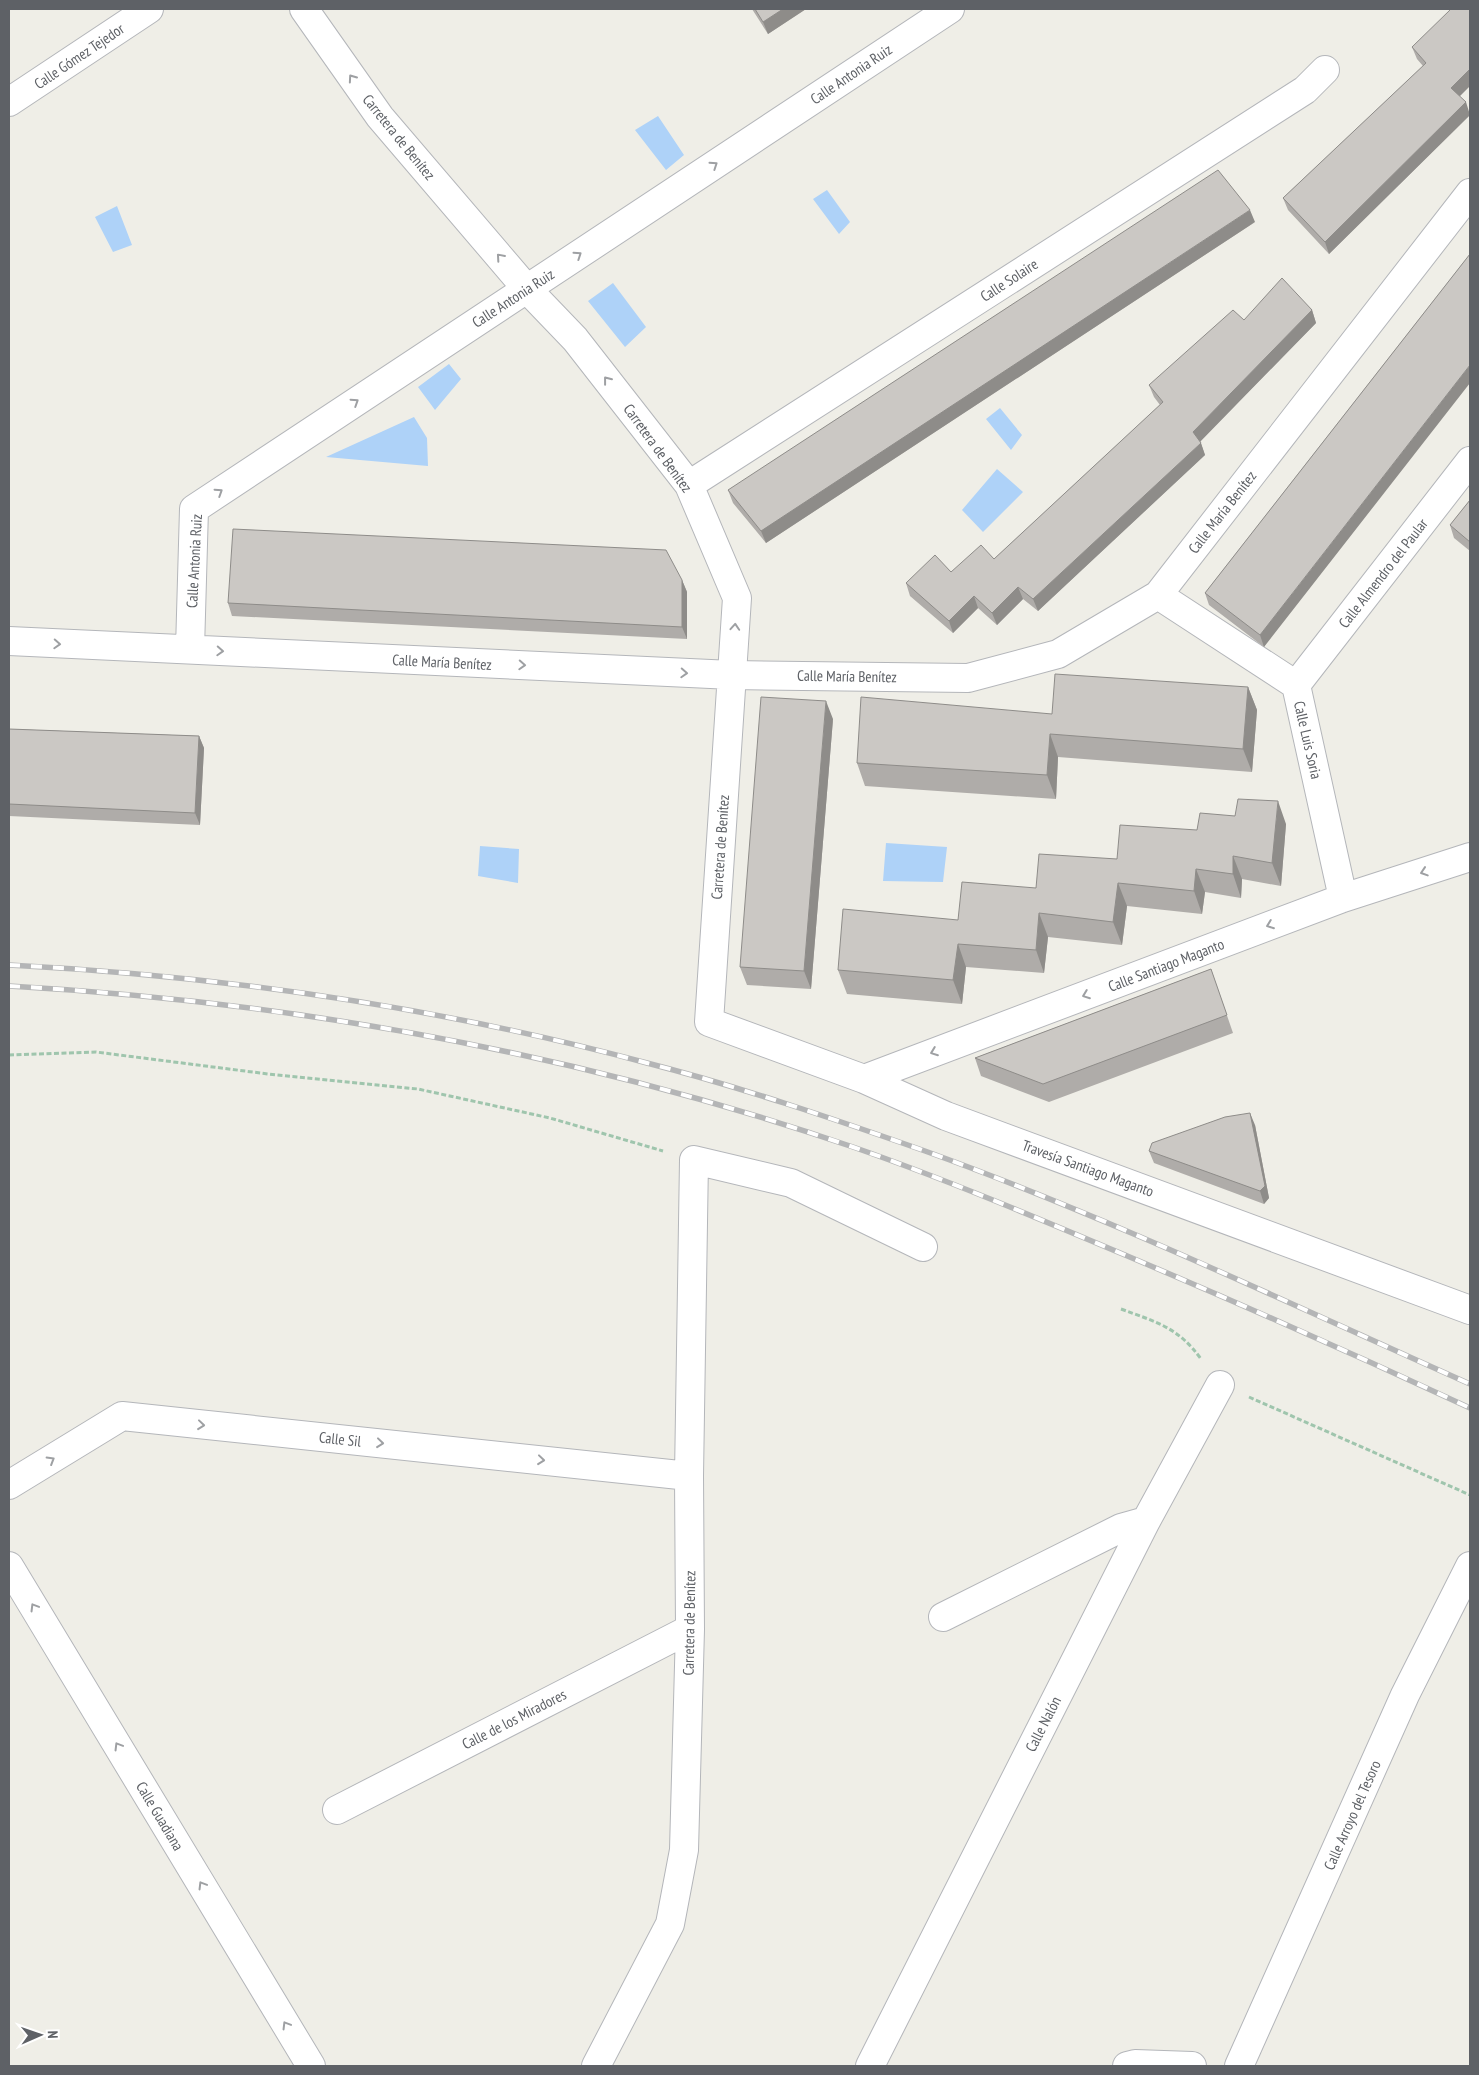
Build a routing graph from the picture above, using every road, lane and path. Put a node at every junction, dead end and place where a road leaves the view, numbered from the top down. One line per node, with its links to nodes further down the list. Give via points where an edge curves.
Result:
1 (150, 9): 5 (street, Calle Gómez Tejedor)
2 (304, 9): 7 (street, Carretera de Benítez, one-way to 2, via 380,117)
3 (950, 9): 7 (street, Calle Antonia Ruiz, one-way to 3)
4 (1325, 70): 9 (street, Calle Solaire, via 1305,90)
5 (9, 102)
6 (1470, 193): 10 (street, Calle María Benítez)
7 (527, 289): 9 (street, Carretera de Benítez, one-way to 7, via 575,339); 12 (street, Calle Antonia Ruiz, one-way to 7, via 194,509)
8 (1470, 461): 14 (street, Calle Almendro del Paular)
9 (689, 485): 13 (street, Carretera de Benítez, one-way to 9, via 737,598)
10 (1158, 595): 13 (street, Calle María Benítez, via 1058,654 968,678); 14 (street, Calle Luis Soria)
11 (9, 641): 12 (street, Calle María Benítez, one-way to 12)
12 (190, 649): 13 (street, Calle María Benítez, one-way to 13)
13 (732, 675): 17 (street, Carretera de Benítez)
14 (1296, 685): 16 (street, Calle Luis Soria)
15 (1470, 857): 16 (street, Calle Santiago Maganto, one-way to 16)
16 (1343, 898): 19 (street, Calle Santiago Maganto, one-way to 19)
17 (709, 1022): 19 (street, Travesía Santiago Maganto)
18 (9, 1055): 20 (path, via 96,1052 418,1089 550,1118)
19 (864, 1079): 23 (street, Travesía Santiago Maganto, via 946,1116)
20 (694, 1160): 21 (street, via 790,1183); 25 (street, Carretera de Benítez)
21 (923, 1247)
22 (1121, 1309): 24 (path, via 1170,1328 1193,1348)
23 (1470, 1310)
24 (1220, 1385): 27 (path); 28 (street, Calle Nalón)
25 (689, 1476): 26 (street, Calle Sil, one-way to 25, via 122,1416); 32 (street, Carretera de Benítez)
26 (9, 1485)
27 (1470, 1495)
28 (1146, 1521): 31 (street, via 1121,1528); 36 (street, Calle Nalón)
29 (9, 1566): 34 (street, Calle Guadiana, one-way to 29)
30 (1470, 1566): 39 (street, Calle Arroyo del Tesoro, via 1405,1696)
31 (942, 1617)
32 (690, 1629): 33 (street, Calle de los Miradores); 35 (street, Carretera de Benítez, via 684,1850 670,1924)
33 (337, 1810)
34 (311, 2066)
35 (596, 2066)
36 (870, 2066)
37 (1127, 2066): 38 (street)
38 (1192, 2066)
39 (1239, 2066)

